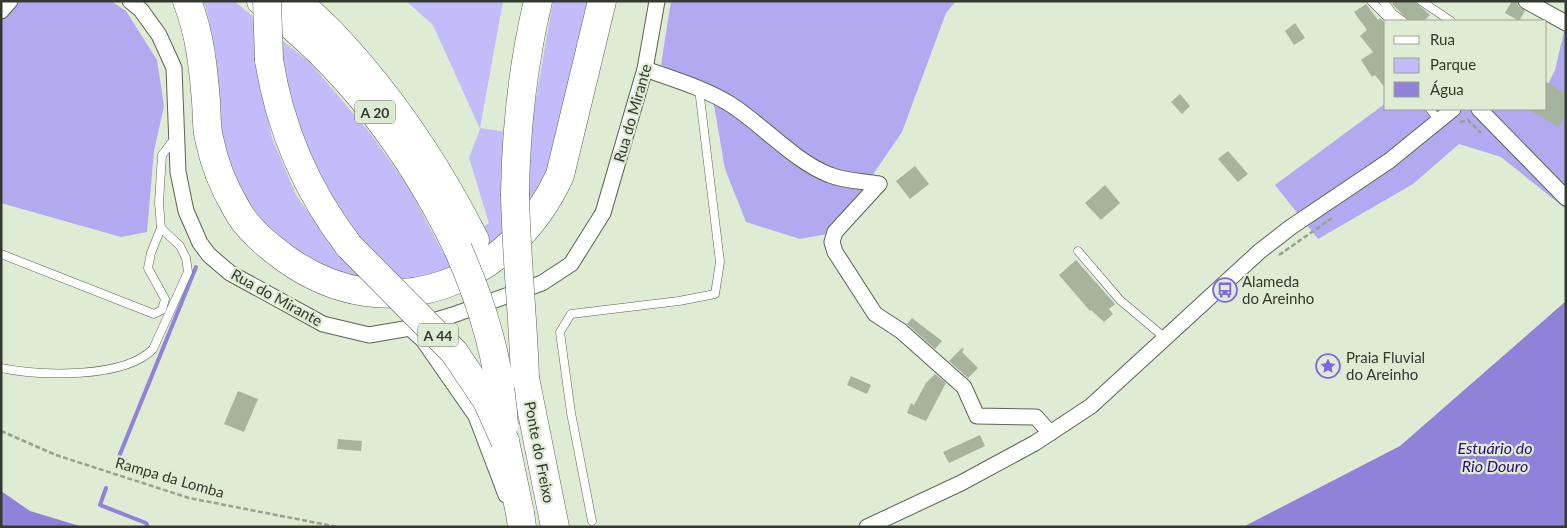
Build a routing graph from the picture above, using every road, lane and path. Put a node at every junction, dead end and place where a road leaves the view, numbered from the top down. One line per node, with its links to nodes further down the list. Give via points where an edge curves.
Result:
1 (10, 1): 14 (street)
2 (130, 1): 25 (street, Rua do Mirante, via 141,10 158,35 174,68)
3 (187, 1): 8 (highway, via 202,57 208,137 219,175 237,210 263,242 305,272 339,286 390,293 421,291 448,284 503,253 531,225 550,198 560,175)
4 (261, 1): 28 (highway, A 20, via 318,48 378,116)
5 (267, 1): 37 (highway, A 44, bridge, via 270,60 285,129 303,174 349,246 454,352 487,401)
6 (295, 1): 28 (highway, A 20, via 336,37 394,106 427,152)
7 (538, 1): 34 (highway, bridge, via 521,99 515,193)
8 (602, 1)
9 (657, 1): 20 (street, Rua do Mirante)
10 (1371, 1): 16 (lane)
11 (1384, 1): 17 (lane)
12 (1421, 1): 18 (lane)
13 (1526, 1): 15 (street)
14 (1, 11)
15 (1547, 18): 19 (street)
16 (1390, 20)
17 (1402, 20)
18 (1449, 20)
19 (1566, 23)
20 (645, 69): 21 (street); 31 (street, Rua do Mirante, via 603,213 570,264 542,283)
21 (698, 89): 36 (street, via 729,104 770,132 795,155 830,175 879,184 835,232 832,242 835,252 875,314 901,331 964,387 977,416 1036,417); 38 (lane, via 720,262 715,294 571,314 560,332 571,413)
22 (1449, 110): 24 (street)
23 (1480, 110): 26 (street)
24 (1434, 114): 32 (street, via 1389,161 1291,227)
25 (176, 137): 27 (lane, via 162,155 159,203); 31 (street, Rua do Mirante, via 178,172 186,211 200,243 230,273 323,324 369,335)
26 (1566, 198)
27 (162, 228): 30 (lane, via 148,268 165,299 162,310 154,314); 33 (lane, via 180,246 188,272 153,349 144,358 129,365 75,372)
28 (467, 245): 34 (highway, A 20, bridge); 37 (highway, A 20, bridge, via 473,284 501,383)
29 (1078, 251): 32 (lane, via 1120,300)
30 (1, 254)
31 (410, 328): 40 (street, via 423,340 476,416 505,493)
32 (1165, 338): 36 (street, via 1091,406)
33 (1, 368)
34 (525, 378): 41 (highway, Ponte do Freixo / A 20)
35 (1, 431): 39 (path, Rampa da Lomba, via 56,455 189,498)
36 (1050, 433): 42 (street, via 961,482)
37 (505, 441): 40 (highway, A 20, bridge)
38 (592, 521)
39 (338, 527)
40 (524, 527)
41 (555, 527)
42 (867, 527)

